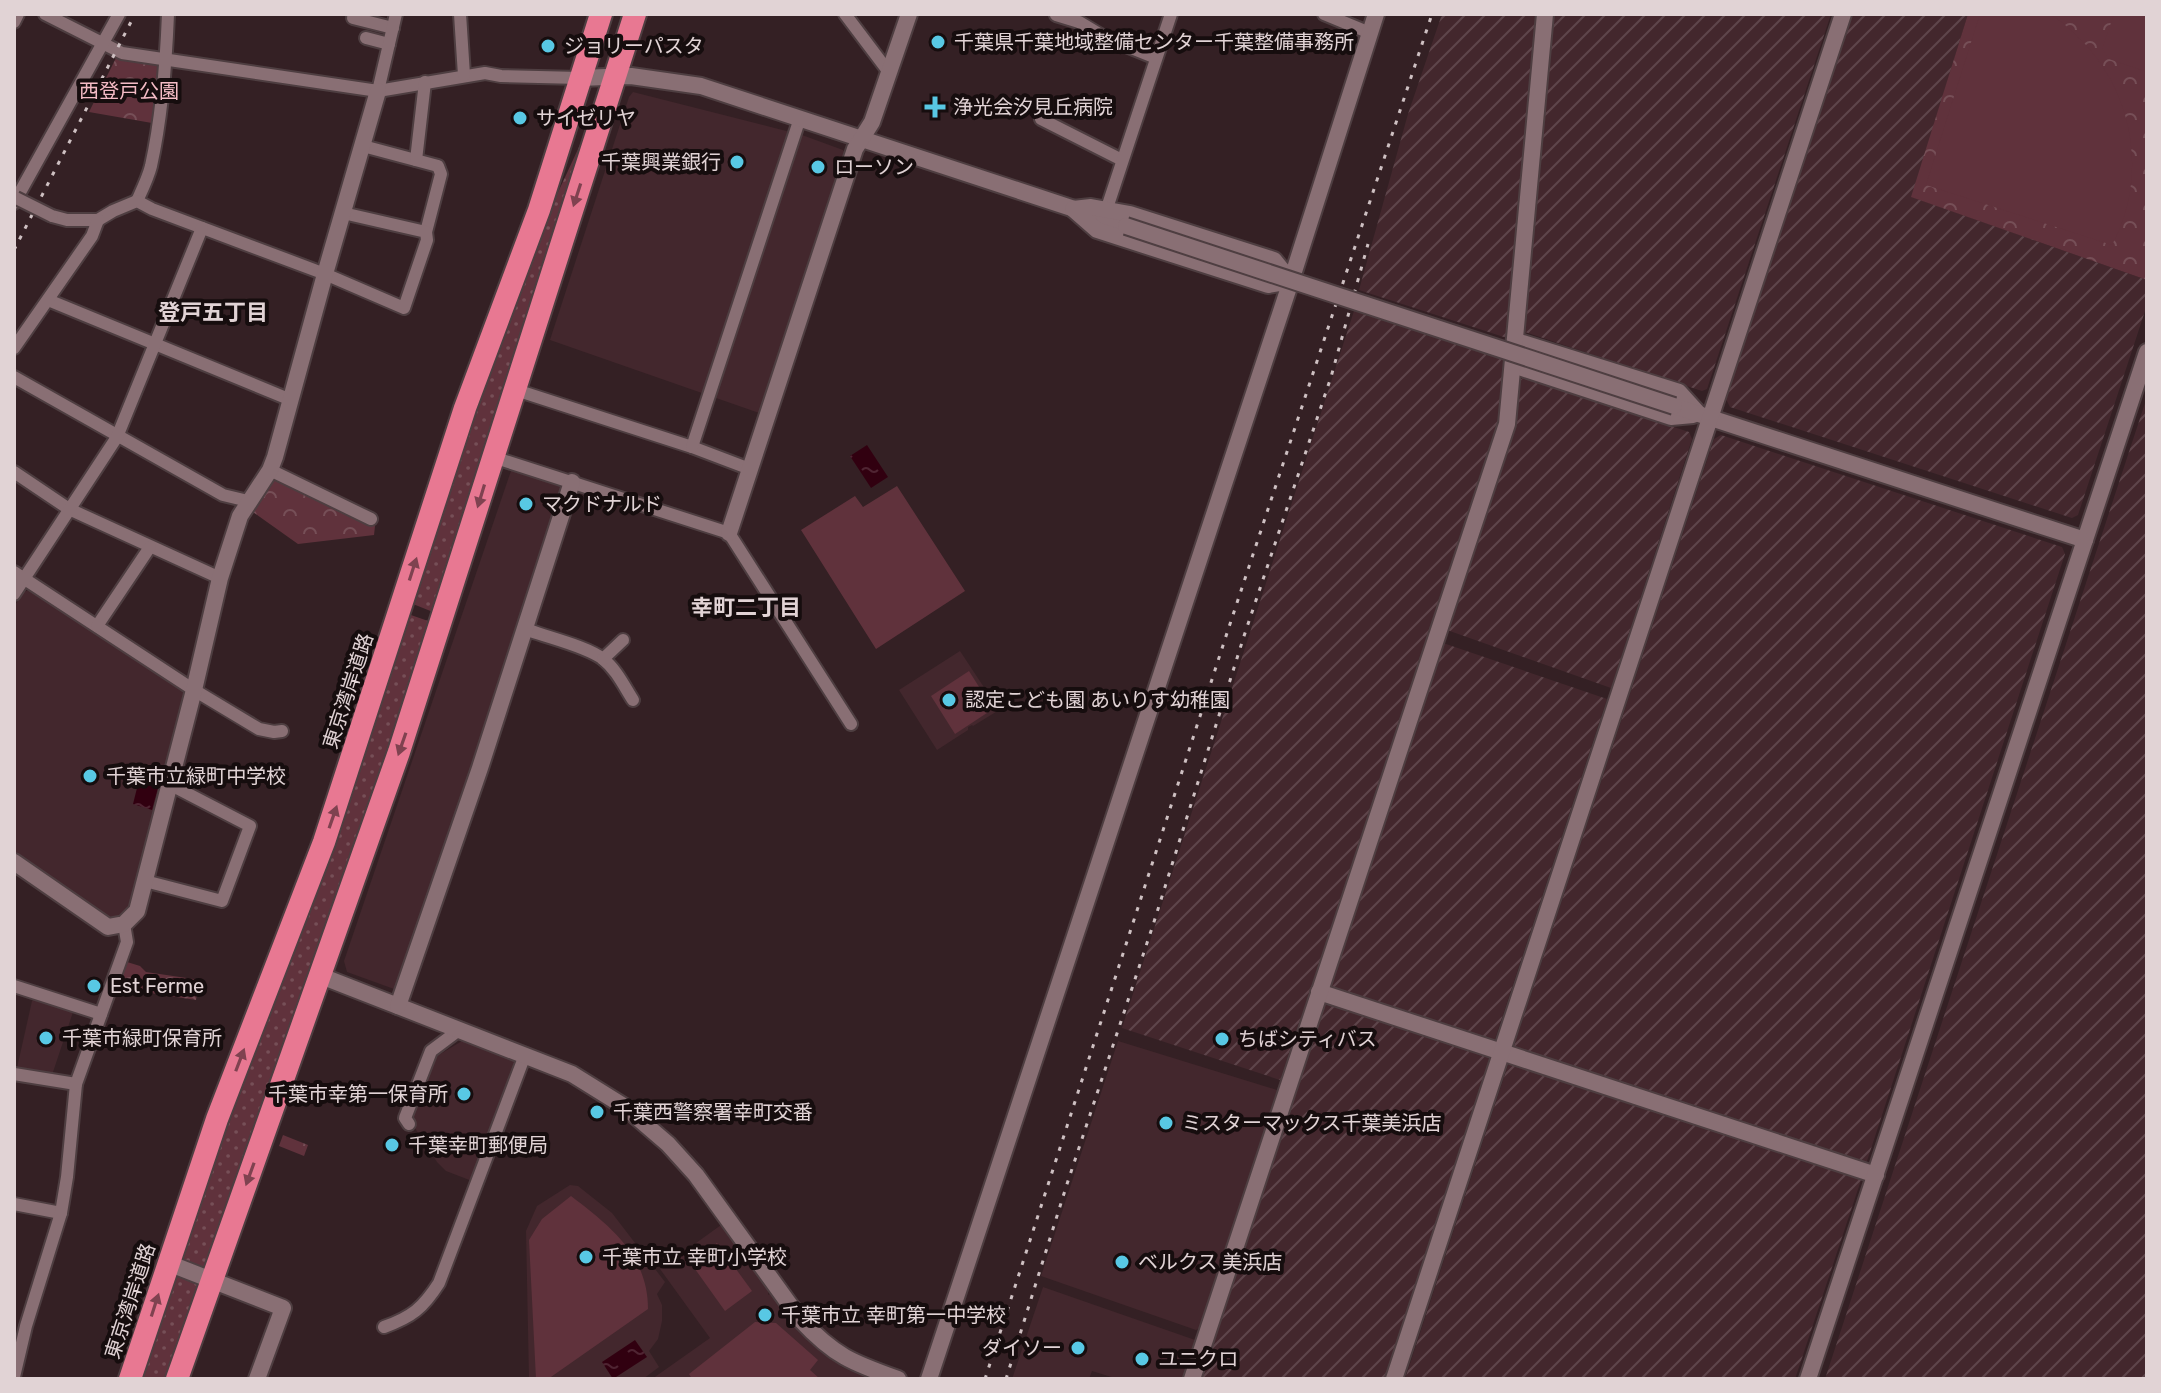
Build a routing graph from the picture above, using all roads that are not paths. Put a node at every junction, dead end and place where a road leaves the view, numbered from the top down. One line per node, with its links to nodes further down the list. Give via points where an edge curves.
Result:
1 (18, 14): 19 (street)
2 (45, 14): 23 (street)
3 (119, 14): 23 (street)
4 (168, 14): 26 (street)
5 (396, 14): 20 (street)
6 (460, 14): 28 (street)
7 (601, 14): 30 (highway, 東京湾岸道路)
8 (616, 14): 30 (highway, via 599,64)
9 (635, 14): 29 (highway)
10 (845, 14): 27 (street)
11 (909, 14): 27 (street)
12 (1171, 14): 25 (street)
13 (1324, 14): 21 (street)
14 (1376, 14): 21 (street)
15 (1545, 14): 51 (street)
16 (1843, 14): 59 (street)
17 (1056, 15): 25 (street)
18 (353, 18): 20 (street)
19 (14, 22)
20 (393, 28): 24 (street)
21 (1370, 33): 49 (street)
22 (366, 38): 24 (street)
23 (104, 43): 26 (street, via 122,53); 39 (street)
24 (389, 44): 32 (street)
25 (1156, 58): 38 (street)
26 (166, 60): 32 (street); 40 (street, via 151,169)
27 (888, 71): 35 (street)
28 (464, 75): 30 (street); 31 (street)
29 (616, 76): 30 (street); 33 (street, via 701,86); 43 (highway, via 599,85 573,155); 57 (highway, one-way to 57)
30 (580, 78): 43 (highway, 東京湾岸道路)
31 (425, 82): 32 (street); 37 (street)
32 (378, 91): 36 (street)
33 (800, 118): 35 (street); 61 (street)
34 (1041, 119): 38 (street)
35 (861, 139): 42 (street); 63 (street)
36 (363, 146): 37 (street); 44 (street)
37 (416, 160): 47 (street, via 438,166 441,174)
38 (1122, 160): 41 (street)
39 (15, 199): 45 (street, bridge, via 67,220)
40 (137, 201): 45 (street); 46 (street)
41 (1107, 208): 42 (street); 49 (street, via 1274,260)
42 (1073, 209): 49 (street, via 1097,230 1268,285); 59 (street, bridge)
43 (539, 210): 102 (highway, 東京湾岸道路, one-way to 43, via 217,1119 324,842 465,408)
44 (343, 213): 47 (street); 48 (street)
45 (98, 220): 50 (street)
46 (202, 228): 48 (street); 52 (street)
47 (426, 232): 48 (street, via 404,308)
48 (325, 274): 58 (street)
49 (1291, 281): 111 (street)
50 (48, 300): 52 (street); 53 (street)
51 (1516, 341): 55 (street); 59 (street, via 1679,392)
52 (155, 345): 58 (street); 60 (street)
53 (14, 348)
54 (2147, 352): 71 (street)
55 (1513, 365): 59 (street, via 1671,417); 90 (street, via 1507,424)
56 (14, 377): 60 (street)
57 (516, 390): 61 (street); 62 (highway)
58 (291, 400): 64 (street)
59 (1704, 416): 71 (street); 94 (street)
60 (117, 437): 67 (street, via 223,495); 68 (street)
61 (692, 447): 63 (street)
62 (493, 457): 66 (street); 88 (highway, one-way to 88, via 404,739)
63 (750, 469): 70 (street)
64 (270, 470): 67 (street); 69 (street)
65 (14, 472): 68 (street)
66 (572, 482): 70 (street); 91 (street)
67 (248, 501): 74 (street)
68 (69, 509): 72 (street); 73 (street)
69 (371, 519)
70 (729, 533): 82 (street)
71 (2085, 540): 99 (street)
72 (150, 547): 74 (street); 76 (street)
73 (18, 576): 75 (street); 76 (street)
74 (220, 578): 80 (street)
75 (14, 594)
76 (97, 626): 80 (street)
77 (531, 631): 79 (street)
78 (623, 640): 79 (street)
79 (603, 659): 81 (street)
80 (194, 690): 83 (street, via 259,729); 84 (street)
81 (633, 700)
82 (851, 724)
83 (282, 731)
84 (169, 784): 86 (street); 86 (street, via 250,826 222,901)
85 (16, 866): 87 (street, via 108,927)
86 (145, 881): 87 (street, via 137,911)
87 (124, 924): 92 (street, via 127,942)
88 (321, 976): 91 (street); 103 (highway, one-way to 103)
89 (14, 986): 92 (street)
90 (1319, 992): 94 (street); 112 (street)
91 (398, 1006): 93 (street)
92 (101, 1014): 97 (street)
93 (459, 1030): 95 (street); 98 (street, via 431,1051 405,1118)
94 (1501, 1052): 99 (street); 113 (street)
95 (525, 1055): 105 (street, via 439,1283 413,1314); 110 (street, via 572,1074 642,1121 696,1175 812,1332 853,1363)
96 (14, 1074): 97 (street)
97 (76, 1084): 101 (street)
98 (409, 1124)
99 (1876, 1175): 114 (street)
100 (14, 1204): 101 (street)
101 (61, 1213): 104 (street)
102 (168, 1263): 103 (street); 107 (highway, 東京湾岸道路, one-way to 102)
103 (212, 1279): 108 (highway); 109 (street, via 283,1308)
104 (20, 1325): 106 (street)
105 (384, 1327)
106 (14, 1377)
107 (130, 1379)
108 (177, 1379)
109 (257, 1379)
110 (898, 1379)
111 (929, 1379)
112 (1192, 1379)
113 (1394, 1379)
114 (1808, 1379)

